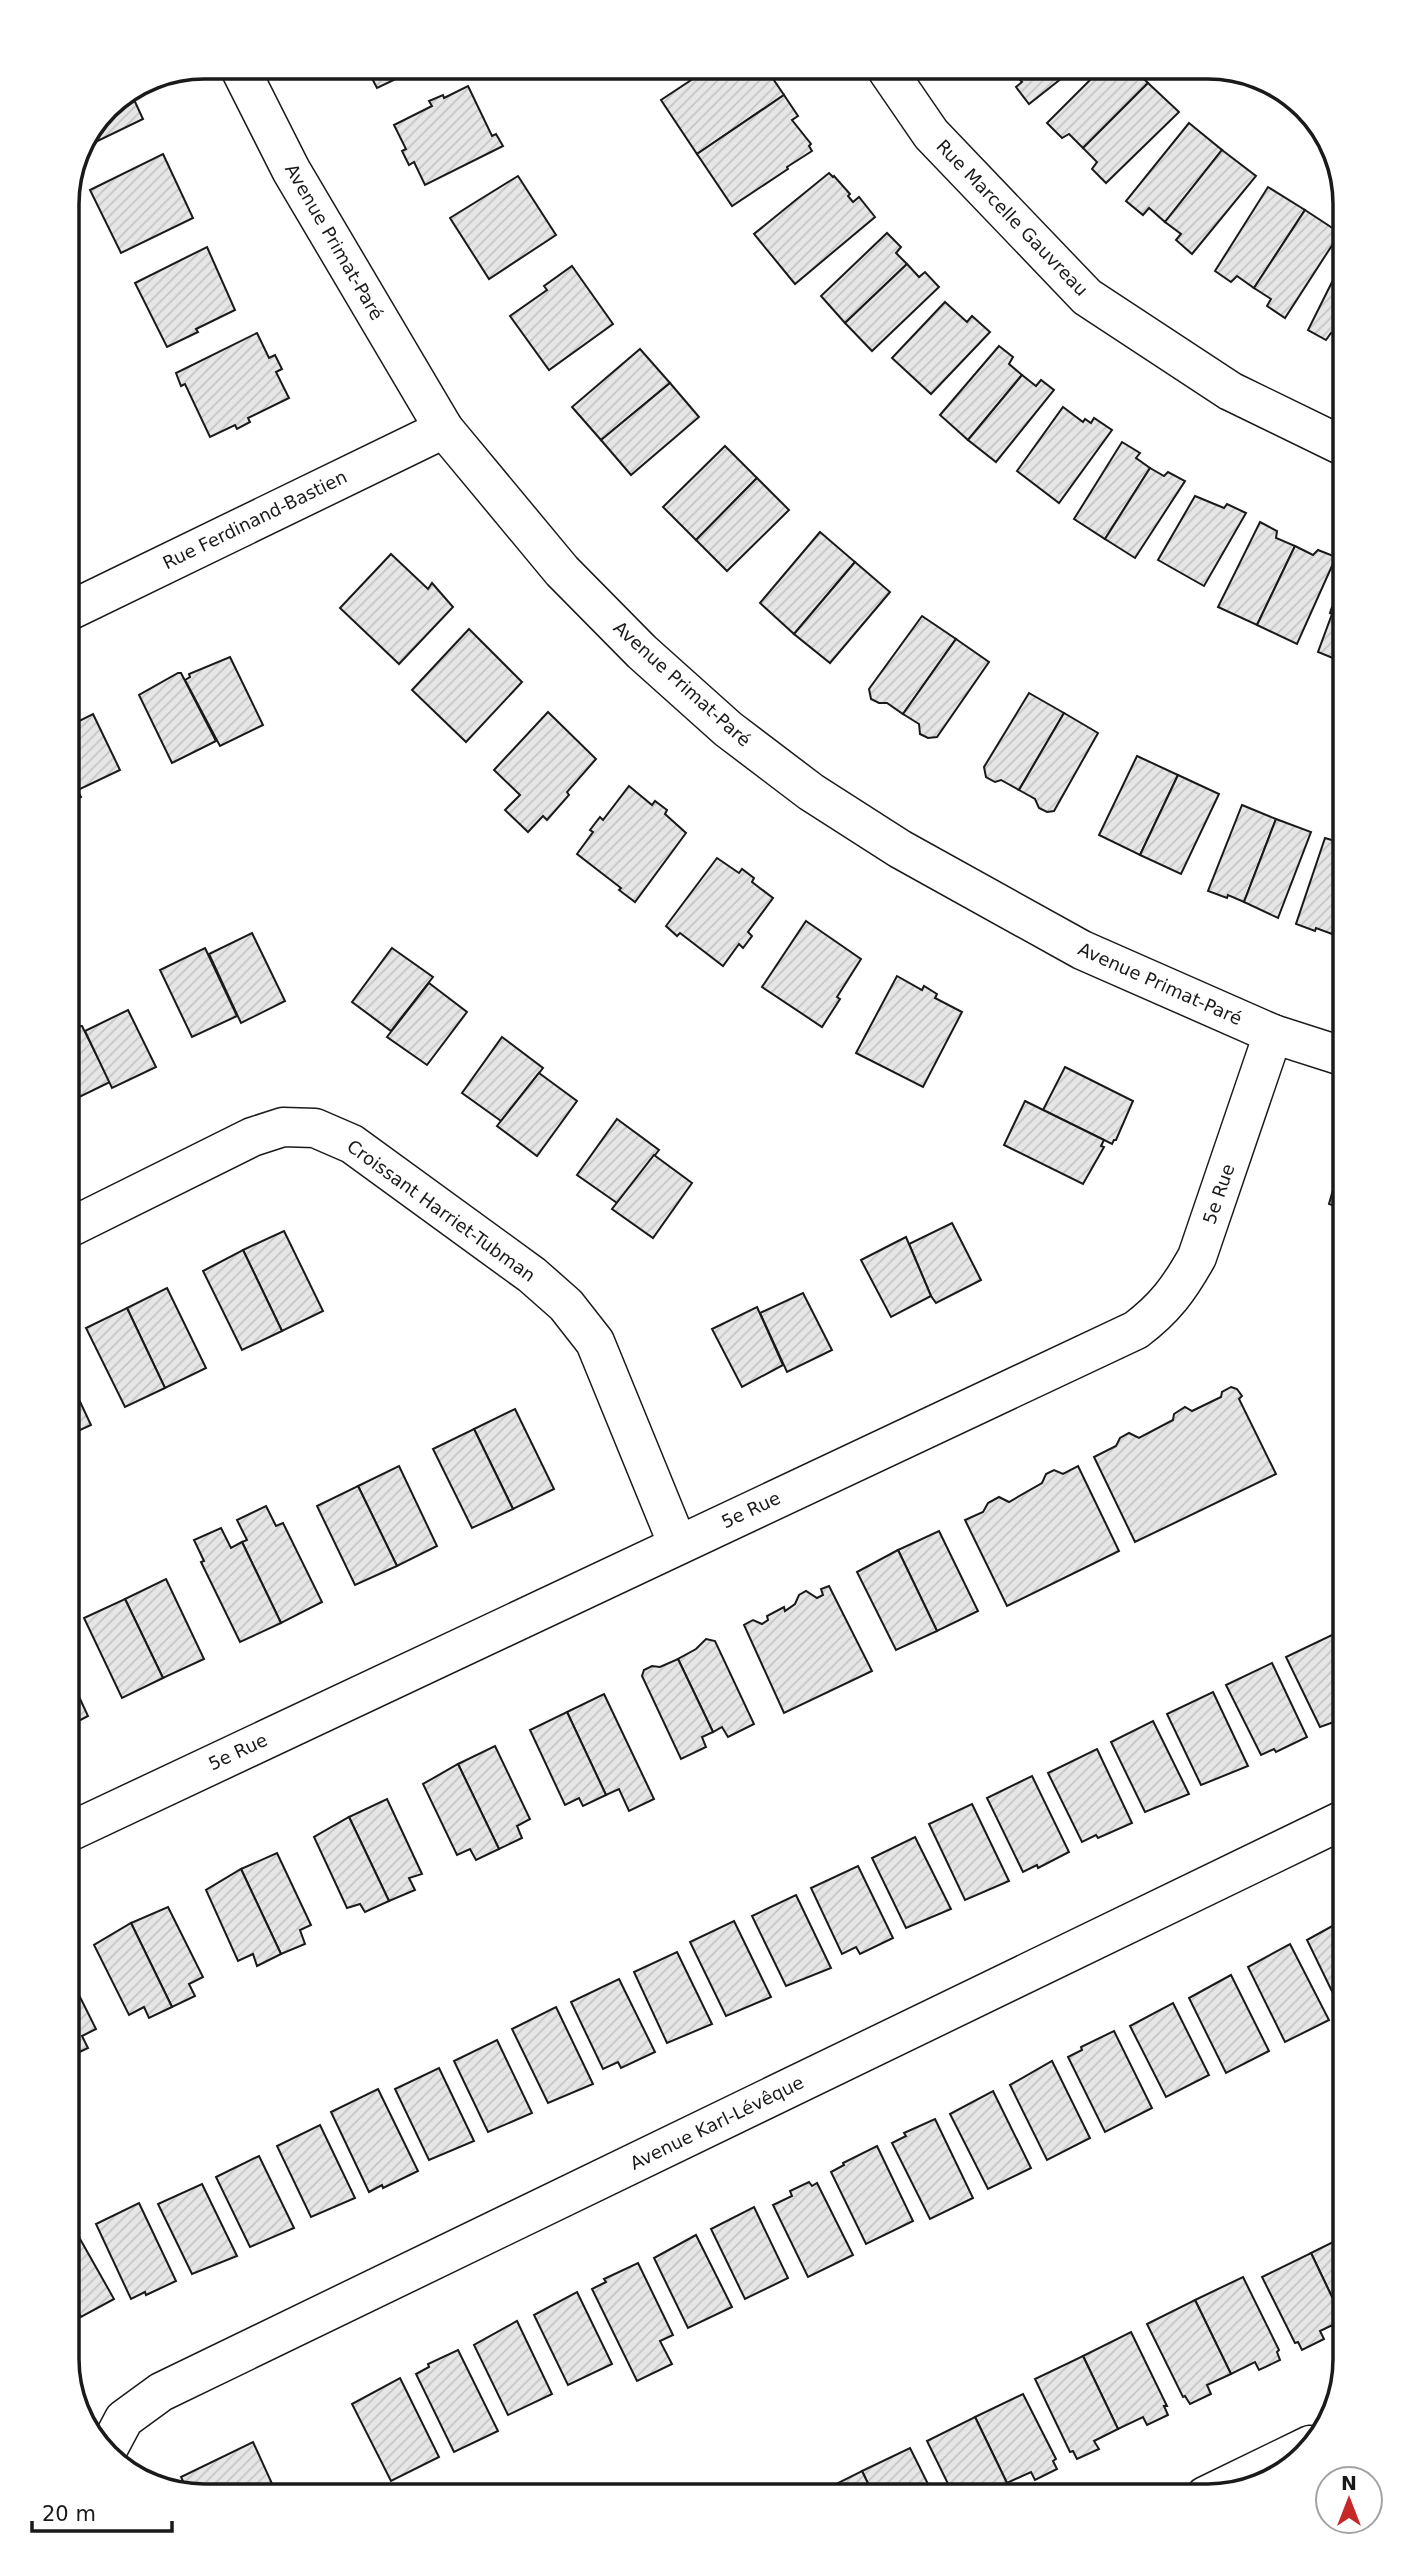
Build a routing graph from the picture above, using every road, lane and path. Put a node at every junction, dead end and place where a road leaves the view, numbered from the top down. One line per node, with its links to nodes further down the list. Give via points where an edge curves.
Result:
1 (246, 79): 3 (street, Avenue Primat-Paré, via 291,170)
2 (893, 79): 4 (street, Rue Marcelle Gauvreau, via 931,134 1087,298 1230,391)
3 (444, 429): 5 (street, Rue Ferdinand-Bastien); 6 (street, Avenue Primat-Paré, via 562,571 642,652 728,729 811,792 900,849 1082,950)
4 (1333, 441)
5 (79, 606)
6 (1273, 1034): 7 (street, Avenue Primat-Paré); 9 (street, 5e Rue, via 1197,1258 1161,1311 1136,1330)
7 (1333, 1053)
8 (79, 1223): 9 (street, Croissant Harriet-Tubman, via 252,1137 283,1127 315,1128 352,1143 566,1305 595,1342)
9 (678, 1545): 11 (street, 5e Rue)
10 (1333, 1825): 12 (street, Avenue Karl-Lévêque, via 161,2392 124,2419)
11 (79, 1827)
12 (111, 2443)
13 (1284, 2458): 14 (street)
14 (1239, 2480)

